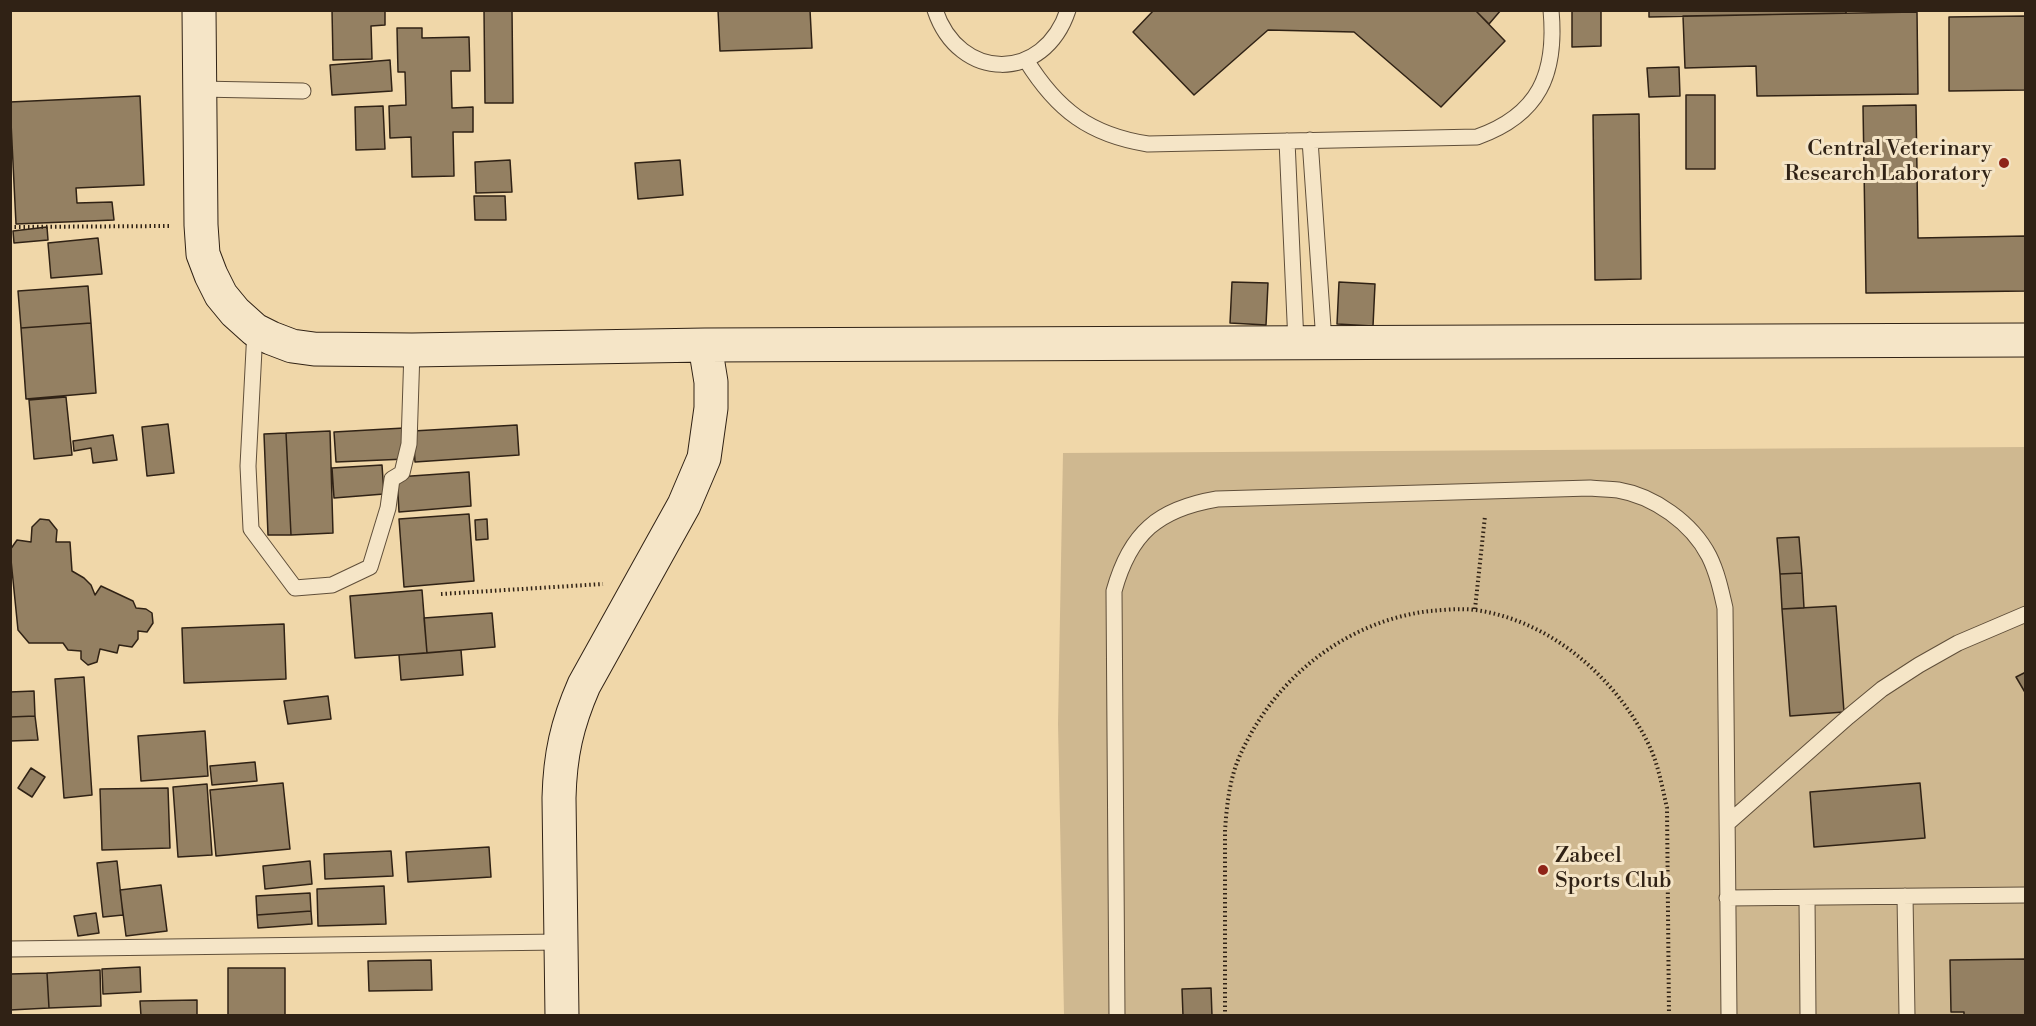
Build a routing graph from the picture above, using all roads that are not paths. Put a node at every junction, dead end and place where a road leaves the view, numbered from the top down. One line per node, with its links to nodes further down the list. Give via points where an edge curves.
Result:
1 (199, 10): 6 (street)
2 (935, 10): 5 (lane, via 948,39 961,51 992,64)
3 (1068, 10): 5 (lane, via 1054,40)
4 (1551, 10): 8 (lane, via 1553,41 1543,84 1532,102 1497,130 1477,137)
5 (1026, 60): 9 (lane, via 1059,104 1106,134 1148,144)
6 (200, 89): 7 (lane); 10 (street, via 203,254 221,295)
7 (303, 91)
8 (1310, 140): 9 (lane); 12 (lane)
9 (1287, 141): 12 (lane)
10 (255, 330): 14 (street, via 292,346 314,349); 14 (lane, via 248,466 251,529 295,588 332,585 370,567 388,508 392,478 402,473 409,444)
11 (2025, 340): 12 (street)
12 (1310, 342): 13 (street)
13 (705, 345): 14 (street); 21 (street, via 711,408 704,458 684,506 584,685 564,740 559,798)
14 (412, 350)
15 (2025, 614): 16 (lane, via 1919,664 1882,689)
16 (1728, 824): 19 (lane); 24 (lane, via 1725,608 1719,581 1708,554 1691,531 1646,498 1619,490 1590,488 1217,499 1193,503 1170,512 1132,545 1121,567 1114,599)
17 (2025, 895): 18 (lane)
18 (1905, 896): 20 (lane); 27 (lane)
19 (1727, 898): 20 (lane); 25 (lane)
20 (1807, 899): 26 (lane)
21 (560, 942): 22 (lane); 23 (street)
22 (10, 949)
23 (562, 1016)
24 (1117, 1016)
25 (1729, 1016)
26 (1808, 1016)
27 (1907, 1016)

